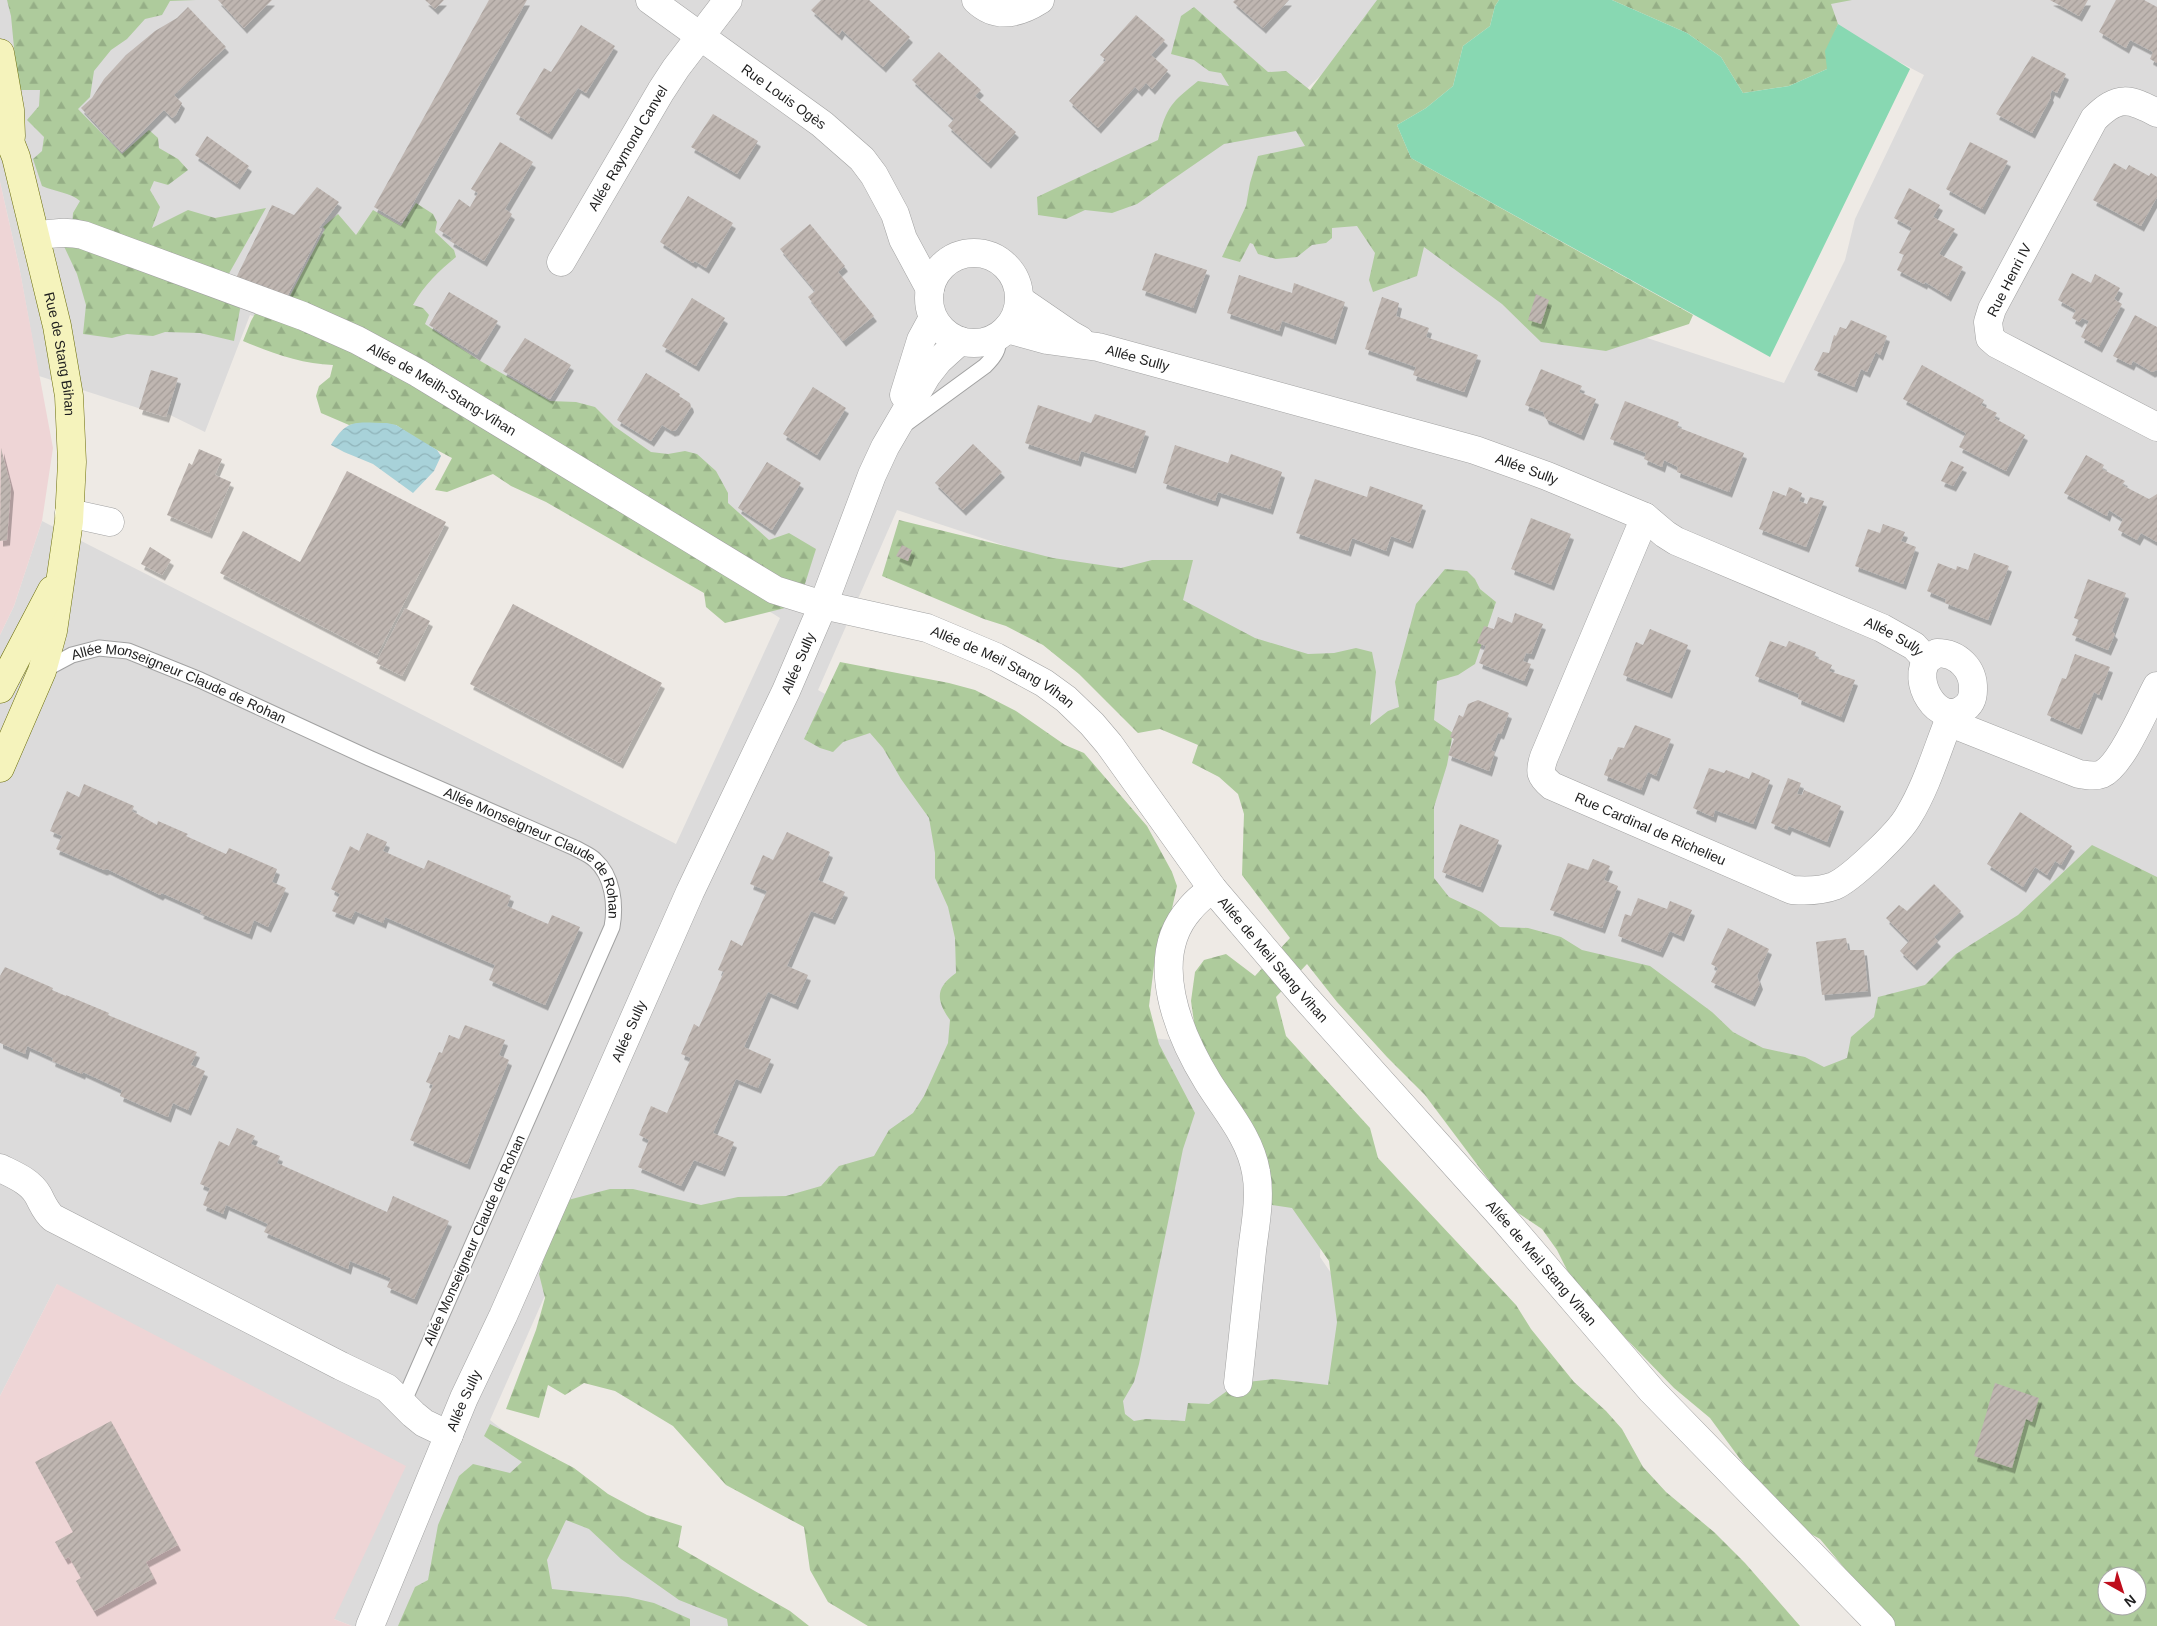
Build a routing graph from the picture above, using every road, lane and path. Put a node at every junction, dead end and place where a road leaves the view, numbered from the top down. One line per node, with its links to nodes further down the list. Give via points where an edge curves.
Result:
1 (650, 0): 5 (street, Rue Louis Ogès)
2 (728, 0): 5 (street, Allée Raymond Canvel)
3 (976, 0): 4 (street, via 1001,14 1028,8)
4 (1040, 0)
5 (699, 36): 10 (street, Rue Louis Ogès, via 849,146 874,175); 12 (street, Allée Raymond Canvel, via 661,92)
6 (0, 54): 9 (street, Rue de Stang Bihan, via 10,110)
7 (2157, 113): 20 (street, Rue Henri IV, via 2126,100 2115,102 2094,119 1992,309 1988,331 1997,344)
8 (0, 116): 9 (street, Rue de Stang Bihan)
9 (11, 140): 11 (street, Rue de Stang Bihan)
10 (895, 214): 13 (street, Rue Louis Ogès); 14 (street, Rue Louis Ogès, via 903,239)
11 (36, 236): 22 (street, Rue de Stang Bihan, via 67,378 72,427); 26 (street, Allée de Meilh-Stang-Vihan, via 55,232 83,235 303,316 357,340 418,373 775,590)
12 (561, 262)
13 (946, 263): 14 (street, via 935,274); 15 (street, via 970,253 996,258 1014,276)
14 (930, 289): 16 (street)
15 (1020, 300): 17 (street, via 1014,321); 19 (street, Allée Sully, via 1071,335)
16 (933, 318): 18 (street, via 949,336); 21 (street, Allée Sully, via 921,340)
17 (1003, 332): 18 (street, via 987,342); 19 (street, Allée Sully); 21 (lane, Allée Sully, via 995,356 985,366)
18 (960, 341): 21 (street, Allée Sully, via 926,376)
19 (1098, 347): 23 (street, Allée Sully, via 1475,450)
20 (2157, 427)
21 (890, 437): 26 (street, Allée Sully, via 869,482)
22 (69, 513): 24 (street); 25 (street, Rue de Stang Bihan)
23 (1645, 517): 27 (street, Allée Sully, via 1676,540 1902,637); 31 (street, Rue Cardinal de Richelieu, via 1544,757 1540,770 1543,779 1552,786 1792,890 1819,889 1834,886 1850,875 1909,817)
24 (110, 522)
25 (60, 573): 28 (street, Rue de Stang Bihan, via 58,602); 30 (street, Rue de Stang Bihan)
26 (823, 605): 33 (street, Allée de Meil Stang Vihan, via 927,628 996,656 1066,699 1109,744); 37 (street, Allée Sully, via 786,691 690,892)
27 (1927, 660): 31 (street, Allée Sully, via 1922,679 1924,691 1931,703); 31 (street, Allée Sully, via 1937,653 1948,653 1967,666 1974,688 1972,699)
28 (42, 671): 32 (street, Rue de Stang Bihan); 36 (lane, Allée Monseigneur Claude de Rohan, via 72,655 99,648 128,652 200,680 582,852 596,861 607,876 614,914 608,939)
29 (2157, 686): 31 (street, Allée Sully, via 2118,760 2102,774 2092,776 2079,774)
30 (0, 689)
31 (1950, 717)
32 (0, 768)
33 (1212, 888): 35 (street, Allée de Meil Stang Vihan, via 1189,910 1179,926 1173,941 1169,970 1171,995 1183,1038 1244,1138 1256,1173 1257,1207); 39 (street, Allée de Meil Stang Vihan, via 1652,1391)
34 (0, 1168): 36 (street, via 29,1184 38,1194 44,1210 53,1218 370,1378)
35 (1238, 1383)
36 (403, 1403): 37 (street, via 424,1423)
37 (449, 1435): 38 (street, Allée Sully)
38 (370, 1626)
39 (1881, 1626)

